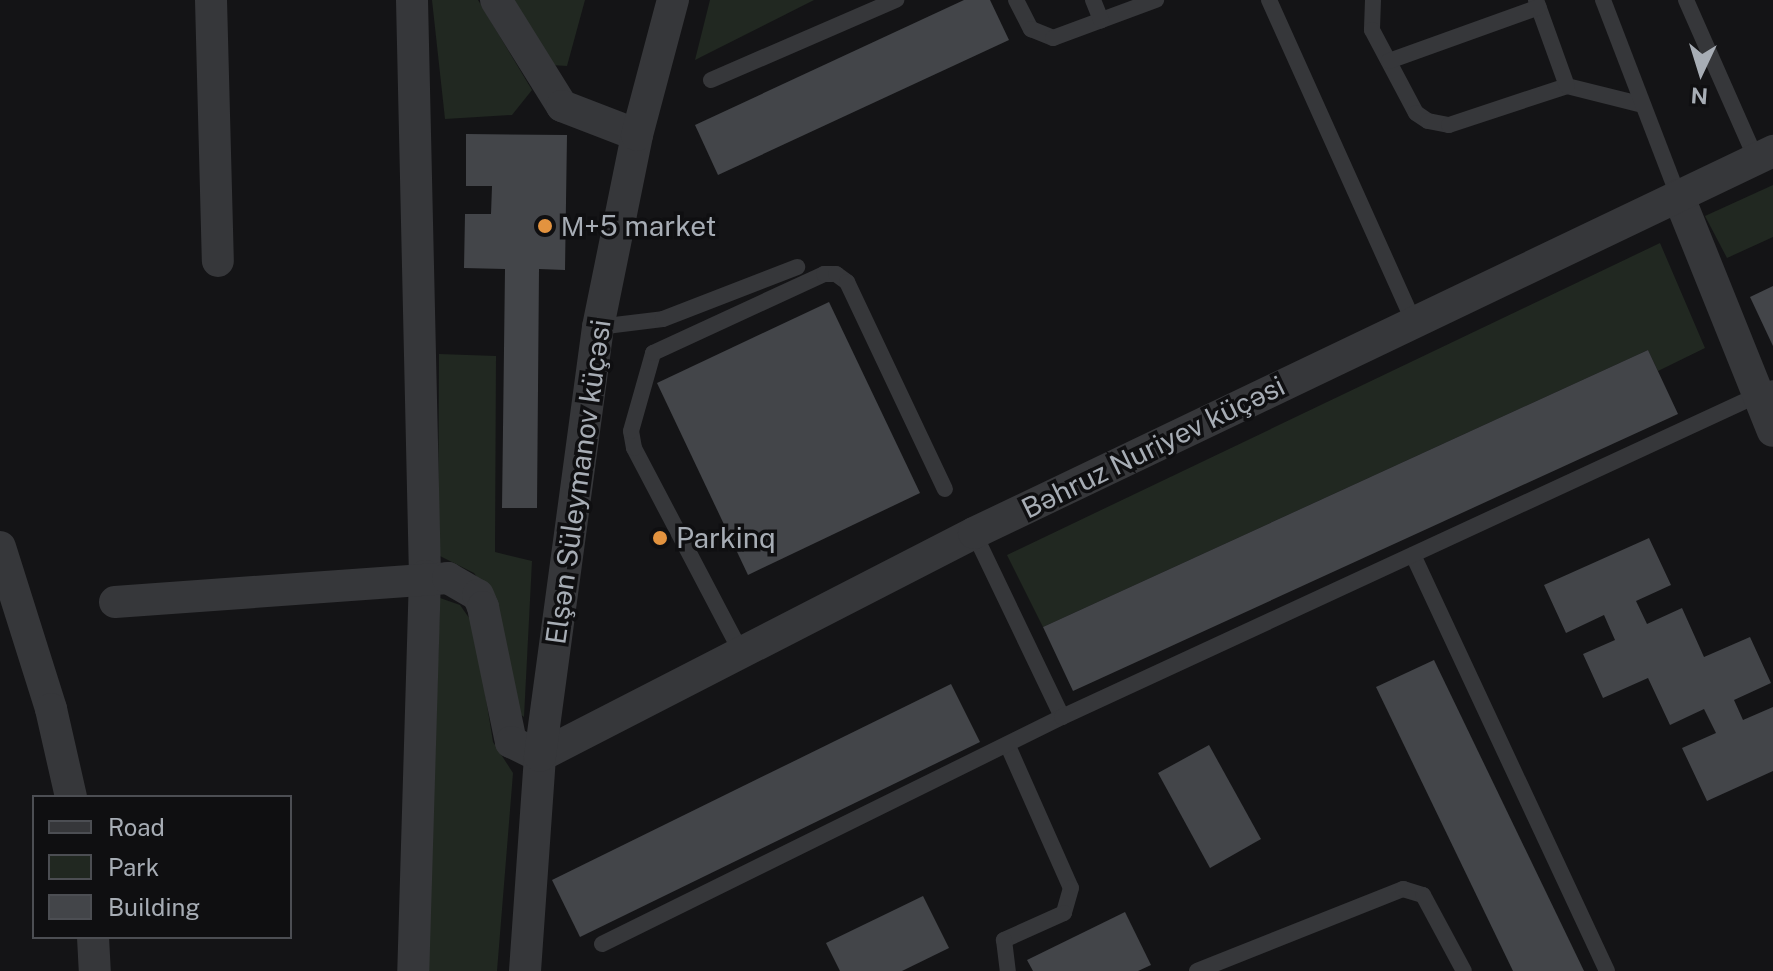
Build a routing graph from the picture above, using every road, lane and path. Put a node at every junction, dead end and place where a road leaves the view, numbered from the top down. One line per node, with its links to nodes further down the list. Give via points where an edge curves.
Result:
1 (211, 0): 22 (street)
2 (412, 0): 34 (street)
3 (496, 0): 19 (street, via 562,106)
4 (673, 0): 19 (street, Elşən Süleymanov küçəsi)
5 (896, 0): 16 (lane)
6 (1016, 0): 14 (lane, via 1040,36 1053,38)
7 (1093, 0): 14 (lane)
8 (1156, 0): 14 (lane)
9 (1269, 0): 25 (lane)
10 (1373, 0): 15 (lane, via 1372,30)
11 (1603, 0): 18 (lane)
12 (1686, 0): 20 (lane)
13 (1537, 3): 15 (lane); 17 (lane)
14 (1101, 20)
15 (1389, 61): 17 (lane, via 1416,113 1441,125)
16 (711, 80)
17 (1567, 86): 18 (lane)
18 (1643, 105): 21 (lane)
19 (637, 135): 26 (street, Elşən Süleymanov küçəsi)
20 (1764, 155): 21 (street, Bəhruz Nuriyev küçəsi)
21 (1678, 195): 25 (street, Bəhruz Nuriyev küçəsi); 28 (street)
22 (218, 261)
23 (797, 267): 24 (lane)
24 (663, 319): 26 (lane); 27 (lane)
25 (1414, 322): 31 (street, Bəhruz Nuriyev küçəsi)
26 (598, 327): 39 (street, Elşən Süleymanov küçəsi)
27 (671, 345): 30 (lane, via 824,274 836,274 847,282); 36 (lane, via 647,363 634,448)
28 (1766, 391): 29 (street); 33 (lane)
29 (1773, 431)
30 (945, 489)
31 (974, 533): 36 (street, Bəhruz Nuriyev küçəsi); 37 (lane)
32 (0, 547): 40 (street)
33 (1413, 555): 37 (lane); 49 (lane)
34 (425, 576): 35 (street); 39 (street, via 448,578 478,595 504,728 511,742); 44 (street)
35 (115, 602)
36 (740, 650): 39 (street, Bəhruz Nuriyev küçəsi)
37 (1062, 717): 38 (lane)
38 (1008, 746): 42 (lane); 46 (lane, via 1071,888 1064,913 1004,940)
39 (540, 756): 45 (street, Elşən Süleymanov küçəsi)
40 (70, 795)
41 (93, 939): 43 (street)
42 (602, 944)
43 (95, 971)
44 (413, 971)
45 (525, 971)
46 (1008, 971)
47 (1197, 971): 48 (lane, via 1403,889 1423,895)
48 (1464, 971)
49 (1607, 971)

